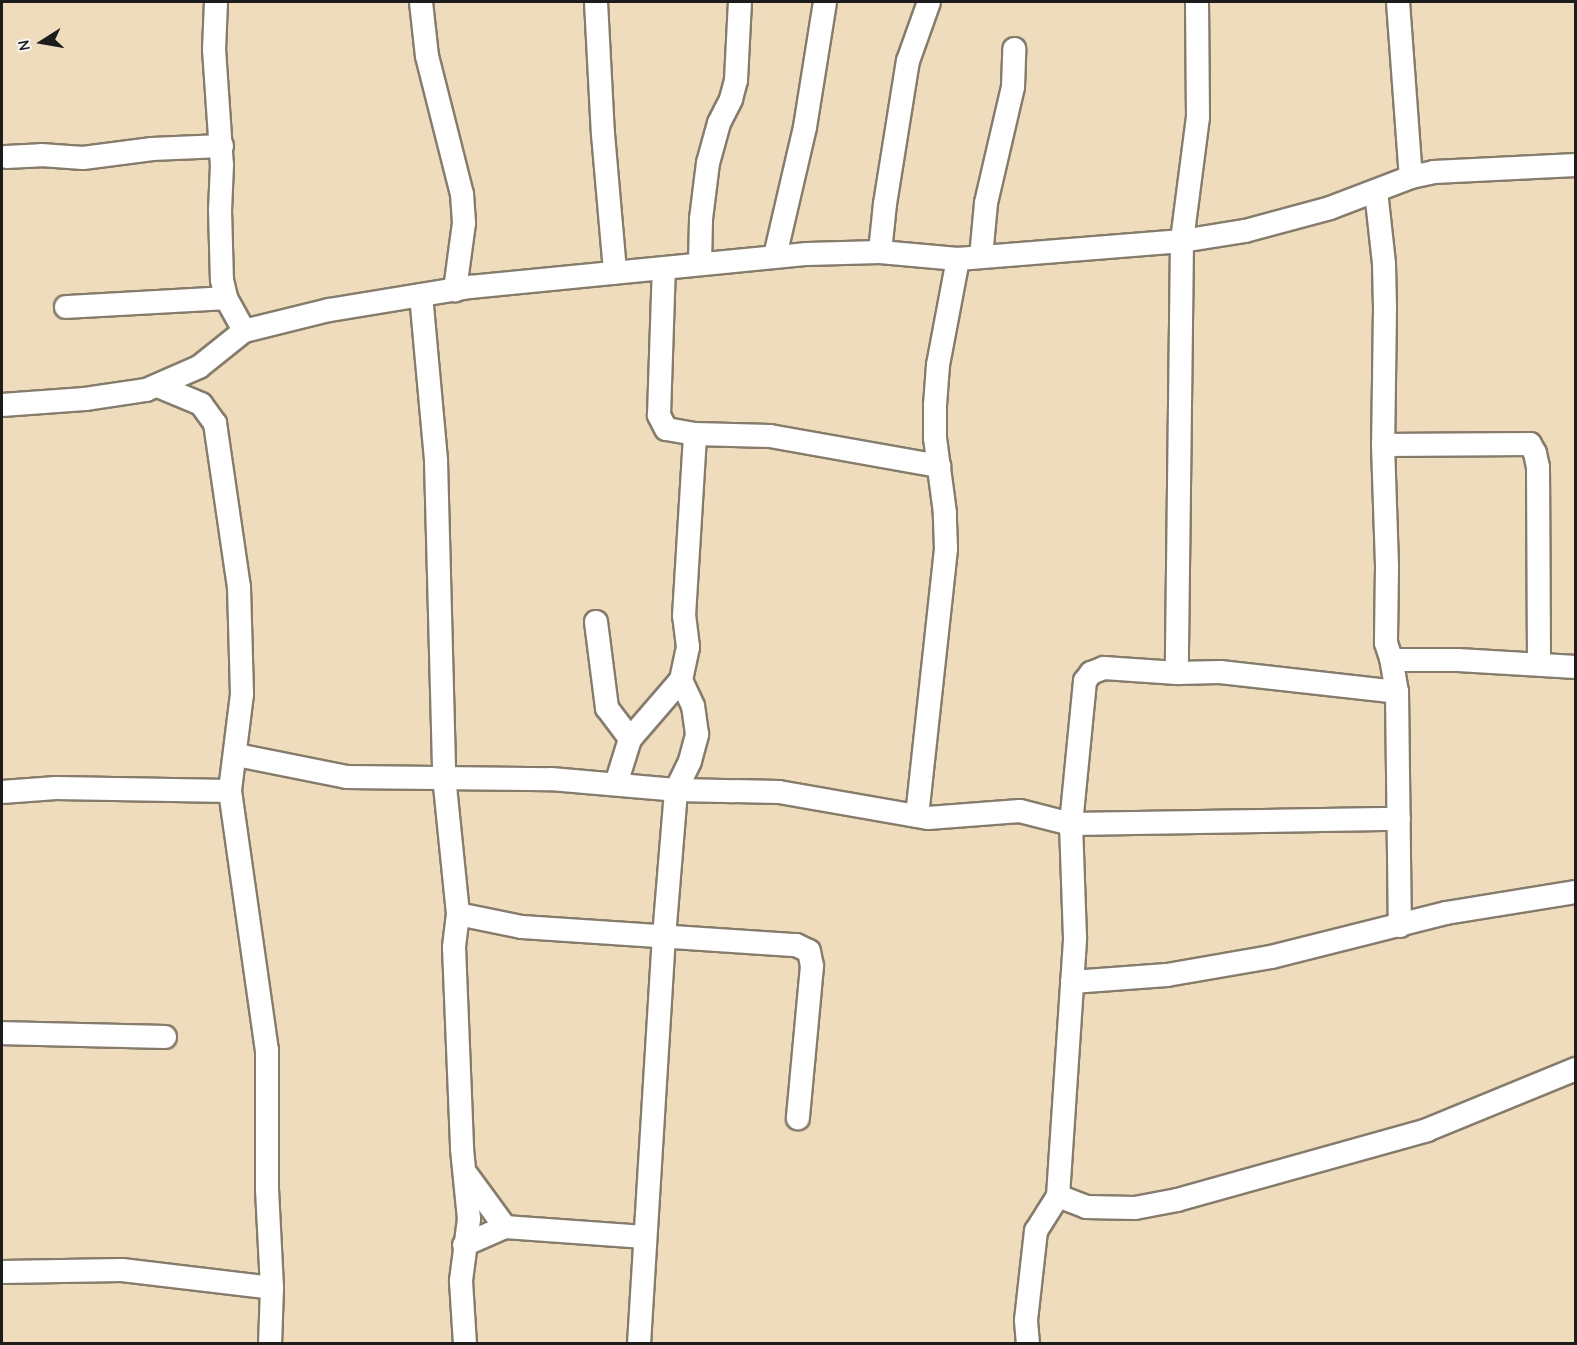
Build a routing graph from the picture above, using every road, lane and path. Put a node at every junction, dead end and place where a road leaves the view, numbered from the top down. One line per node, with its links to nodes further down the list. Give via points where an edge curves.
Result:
1 (216, 2): 10 (street, via 214,49)
2 (421, 2): 23 (street, via 427,56 462,194 464,223)
3 (596, 2): 22 (street)
4 (740, 2): 20 (street, via 736,80 708,164)
5 (825, 2): 17 (street, via 805,127)
6 (929, 2): 16 (street, via 908,61)
7 (1197, 2): 15 (street, via 1198,117)
8 (1398, 2): 13 (street)
9 (1014, 49): 18 (street, via 1013,87 983,220)
10 (222, 147): 11 (street, via 152,149 83,158); 25 (street, via 220,222)
11 (6, 158)
12 (1575, 165): 13 (street, via 1434,172)
13 (1412, 177): 14 (street)
14 (1376, 191): 15 (street, via 1245,231); 33 (street, via 1385,298)
15 (1182, 241): 18 (street); 39 (street)
16 (880, 252): 17 (street); 19 (street)
17 (775, 256): 20 (street)
18 (981, 257): 19 (street)
19 (958, 259): 34 (street, via 937,375 935,438)
20 (700, 264): 21 (street)
21 (664, 268): 22 (street); 32 (street, via 658,415 666,429)
22 (615, 272): 23 (street)
23 (455, 290): 24 (street)
24 (422, 295): 27 (street, via 329,310); 44 (street, via 436,461)
25 (226, 298): 26 (street); 27 (street)
26 (66, 307)
27 (244, 331): 28 (street)
28 (199, 367): 29 (street); 30 (street)
29 (158, 386): 30 (street); 31 (street, via 85,399)
30 (201, 404): 43 (street, via 215,423 220,446 239,587 243,650)
31 (2, 405)
32 (695, 434): 34 (street, via 770,436); 40 (street, via 684,616 688,647)
33 (1383, 445): 36 (street, via 1386,643); 37 (street, via 1530,444 1538,467)
34 (939, 466): 49 (street, via 946,549)
35 (596, 622): 42 (street, via 607,708)
36 (1391, 658): 37 (street); 41 (street)
37 (1539, 664): 38 (street)
38 (1575, 668)
39 (1177, 673): 41 (street, via 1220,672); 51 (street, via 1104,668 1091,673 1085,681)
40 (681, 680): 42 (street); 46 (street, via 693,706 697,734)
41 (1397, 692): 50 (street)
42 (630, 739): 45 (street)
43 (237, 755): 44 (street, via 347,777); 47 (street)
44 (444, 776): 45 (street); 53 (street)
45 (616, 784): 46 (street)
46 (676, 790): 49 (street, via 779,792); 55 (street)
47 (230, 791): 48 (street, via 56,788); 67 (street, via 267,1050)
48 (2, 792)
49 (917, 816): 51 (street, via 1020,811)
50 (1399, 819): 51 (street); 54 (street)
51 (1071, 824): 56 (street, via 1076,916)
52 (1575, 892): 54 (street, via 1446,914)
53 (458, 914): 55 (street, via 522,927); 61 (street, via 454,947)
54 (1401, 926): 56 (street, via 1271,957 1167,975)
55 (664, 937): 60 (street, via 796,945 809,951 812,966); 64 (street)
56 (1072, 982): 62 (street)
57 (2, 1033): 58 (street)
58 (165, 1037)
59 (1575, 1069): 62 (street, via 1427,1130 1177,1200 1135,1208 1086,1208)
60 (798, 1118)
61 (466, 1175): 63 (street); 65 (street, via 469,1220)
62 (1059, 1196): 71 (street, via 1036,1231 1026,1320)
63 (505, 1227): 64 (street); 65 (street)
64 (645, 1237): 70 (street)
65 (464, 1245): 69 (street, via 460,1281)
66 (2, 1272): 67 (street, via 122,1270)
67 (272, 1288): 68 (street)
68 (270, 1344)
69 (465, 1344)
70 (639, 1344)
71 (1028, 1344)

